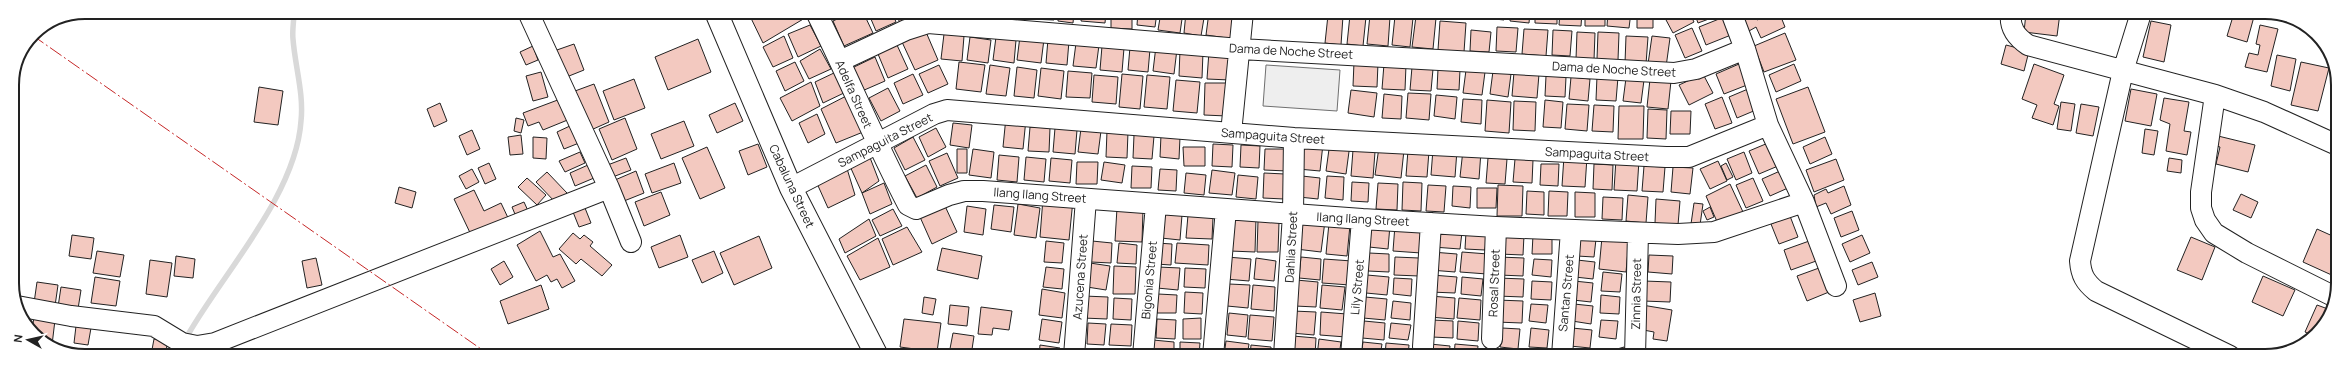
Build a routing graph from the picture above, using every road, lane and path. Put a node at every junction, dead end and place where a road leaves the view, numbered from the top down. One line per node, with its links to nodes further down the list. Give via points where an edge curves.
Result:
1 (531, 19): 18 (street)
2 (719, 19): 19 (main road, Cabaluna Street)
3 (819, 19): 10 (street, Adelfa Street)
4 (1242, 19): 8 (street)
5 (1734, 19): 9 (street)
6 (2012, 19): 11 (street, via 2016,36 2028,45)
7 (2139, 19): 11 (street)
8 (1240, 49): 9 (street, Dama de Noche Street, via 1674,73 1696,69); 10 (street, Dama de Noche Street, via 928,23 906,30); 14 (street)
9 (1745, 49): 13 (street)
10 (840, 61): 17 (street, Adelfa Street)
11 (2123, 71): 12 (street); 45 (street, via 2080,261 2081,272 2086,283 2096,290)
12 (2215, 95): 16 (street, via 2264,112); 33 (street, via 2201,192 2205,220 2214,233)
13 (1768, 124): 15 (street, Sampaguita Street, via 1689,157); 21 (street)
14 (1230, 133): 15 (street, Sampaguita Street); 17 (street, Sampaguita Street, via 952,110 934,114)
15 (1294, 138): 25 (street, Dahlia Street)
16 (2331, 142)
17 (876, 144): 19 (street, Sampaguita Street); 23 (street, Adelfa Street, via 908,205)
18 (609, 188): 31 (street); 34 (street, via 215,343 197,346 182,343 154,326)
19 (791, 188): 37 (main road, Cabaluna Street)
20 (1086, 199): 22 (street, Ilang Ilang Street); 23 (street, Ilang Ilang Street, via 964,191); 38 (street, Azucena Street)
21 (1804, 202): 30 (street, Ilang Ilang Street, via 1714,232); 32 (street)
22 (1156, 204): 24 (street, Ilang Ilang Street); 39 (street, Bigonia Street)
23 (921, 207)
24 (1226, 209): 25 (street, Ilang Ilang Street); 40 (street)
25 (1293, 214): 26 (street, Ilang Ilang Street); 41 (street, Dahlia Street)
26 (1362, 219): 27 (street, Ilang Ilang Street); 42 (street, Lily Street)
27 (1431, 222): 28 (street, Ilang Ilang Street); 36 (street)
28 (1496, 227): 29 (street, Ilang Ilang Street); 35 (street, Rosal Street)
29 (1571, 230): 30 (street, Ilang Ilang Street); 43 (street, Santan Street)
30 (1638, 233): 44 (street, Zinnia Street)
31 (631, 242)
32 (1836, 286)
33 (2329, 294)
34 (24, 307)
35 (1492, 339)
36 (1423, 347)
37 (872, 349)
38 (1075, 349)
39 (1144, 349)
40 (1214, 349)
41 (1284, 349)
42 (1352, 349)
43 (1562, 349)
44 (1635, 349)
45 (2216, 349)

